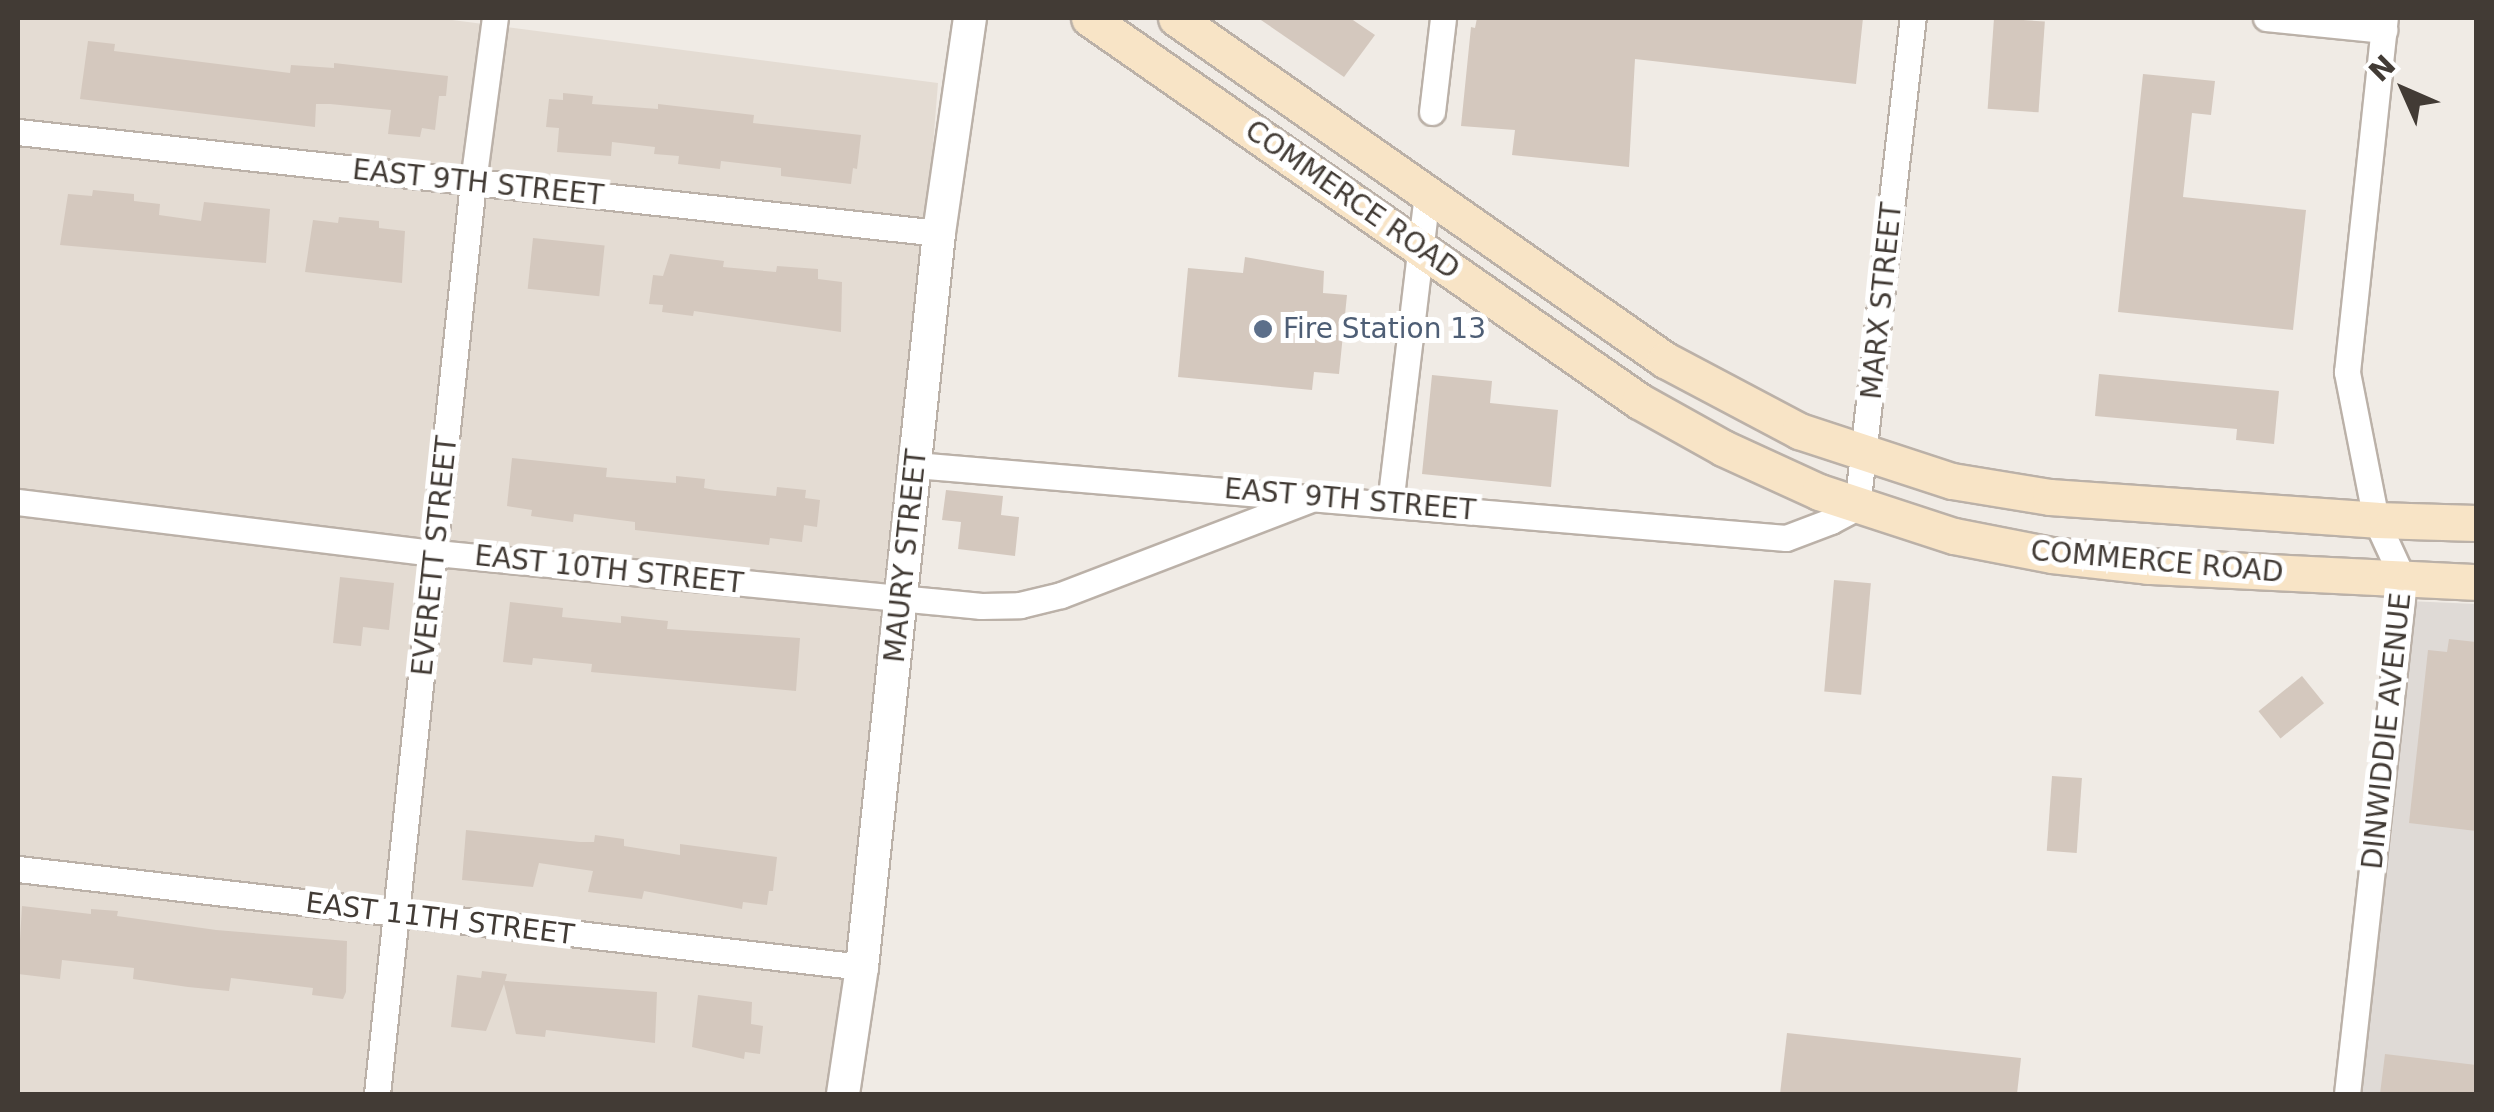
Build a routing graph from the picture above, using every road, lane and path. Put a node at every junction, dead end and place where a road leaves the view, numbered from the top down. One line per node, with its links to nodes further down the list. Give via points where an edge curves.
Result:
1 (495, 18): 11 (street, EVERETT STREET)
2 (970, 18): 13 (street, MAURY STREET)
3 (1089, 18): 14 (main road, COMMERCE ROAD)
4 (1176, 18): 12 (main road, COMMERCE ROAD)
5 (1442, 18): 9 (street)
6 (1913, 18): 15 (street, MARX STREET)
7 (2266, 18): 8 (street)
8 (2384, 24): 21 (street, DINWIDDIE AVENUE, via 2348,357)
9 (1432, 112)
10 (18, 132): 11 (street, EAST 9TH STREET)
11 (473, 182): 13 (street, EAST 9TH STREET); 23 (street, EVERETT STREET)
12 (1427, 194): 14 (street); 15 (main road, COMMERCE ROAD, via 1705,384)
13 (939, 233): 16 (street, MAURY STREET)
14 (1419, 248): 19 (street); 20 (main road, COMMERCE ROAD, via 1652,408 1723,448)
15 (1864, 456): 20 (street, MARX STREET); 21 (main road, COMMERCE ROAD, via 1952,481 2050,497)
16 (914, 465): 17 (street, EAST 9TH STREET); 26 (street, MAURY STREET)
17 (1317, 496): 19 (street, EAST 9TH STREET); 26 (street, EAST 10TH STREET, via 1061,595 1020,605)
18 (18, 502): 23 (street, EAST 10TH STREET)
19 (1390, 504): 20 (street, EAST 9TH STREET, via 1786,538)
20 (1857, 507): 24 (main road, COMMERCE ROAD, via 2052,555)
21 (2376, 520): 22 (main road, COMMERCE ROAD); 24 (street, DINWIDDIE AVENUE)
22 (2476, 523)
23 (436, 553): 26 (street, EAST 10TH STREET); 28 (street, EVERETT STREET)
24 (2404, 581): 25 (main road, COMMERCE ROAD); 32 (street, DINWIDDIE AVENUE)
25 (2476, 582)
26 (902, 598): 29 (street, MAURY STREET)
27 (18, 868): 28 (street, EAST 11TH STREET)
28 (398, 914): 29 (street, EAST 11TH STREET); 30 (street, EVERETT STREET)
29 (862, 967): 31 (street, MAURY STREET)
30 (377, 1094)
31 (843, 1094)
32 (2347, 1094)

